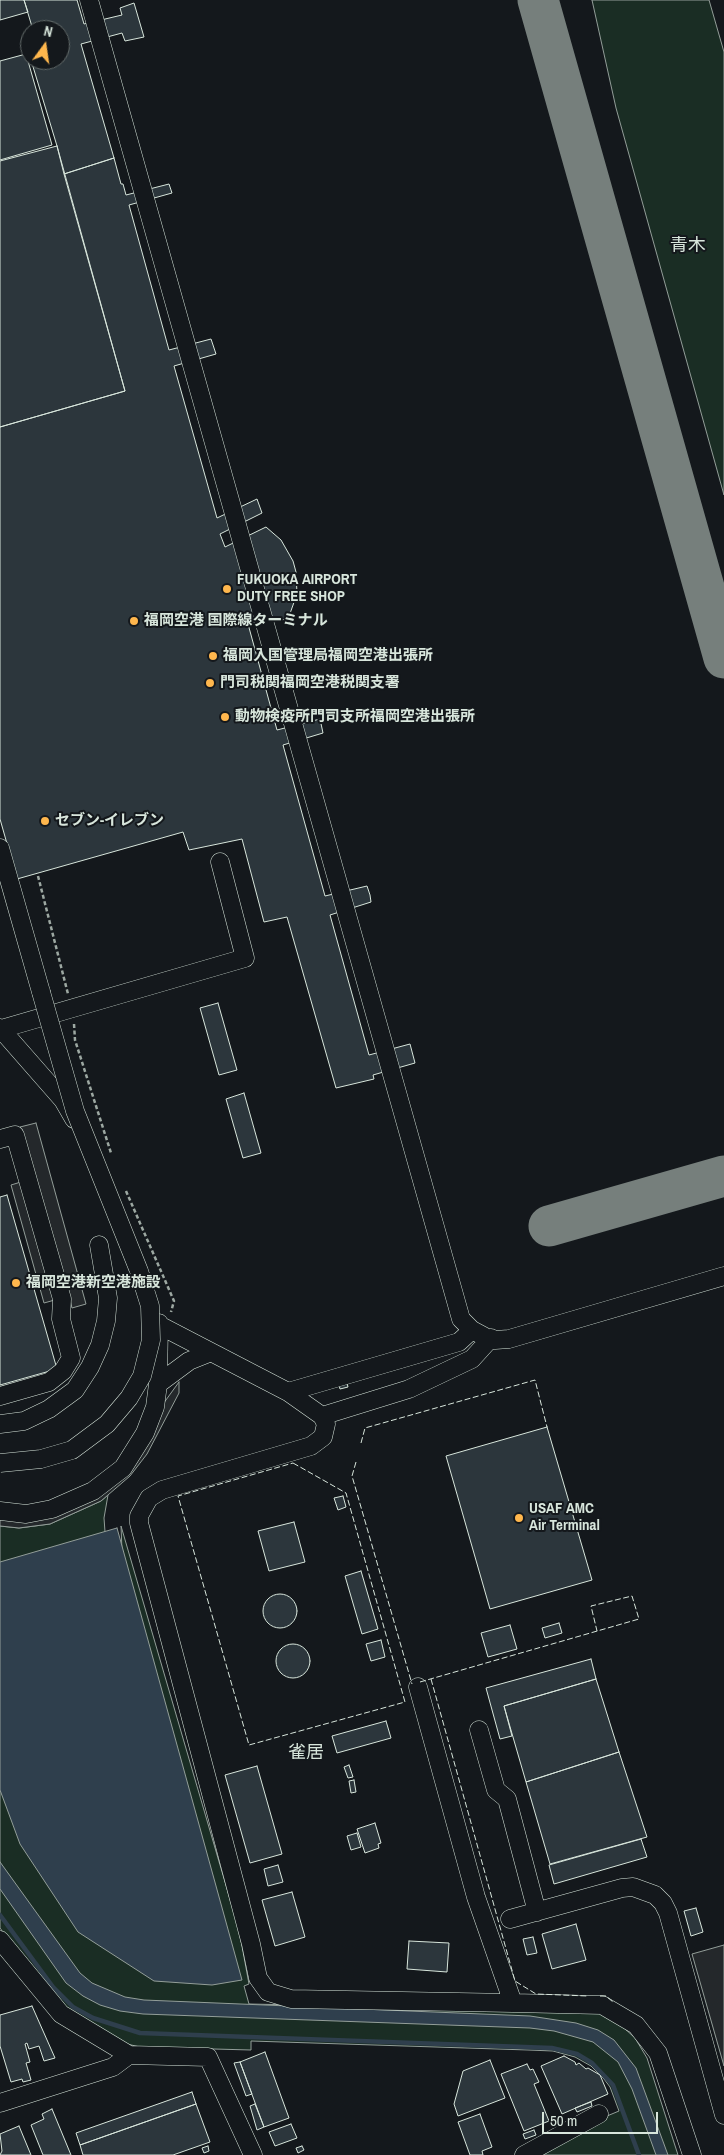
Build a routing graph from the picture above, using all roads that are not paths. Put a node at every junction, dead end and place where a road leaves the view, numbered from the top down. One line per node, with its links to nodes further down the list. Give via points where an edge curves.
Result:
1 (88, 0): 11 (street, via 461,1319)
2 (98, 0): 8 (street, via 473,1315 484,1326 503,1329)
3 (0, 848): 19 (street, bridge, via 75,1110 150,1306 151,1340 142,1376 107,1424 72,1450 41,1459)
4 (220, 862): 5 (street, via 245,958)
5 (0, 1029): 10 (street, via 72,1114 142,1274)
6 (0, 1139): 16 (street, via 15,1135 62,1299 61,1319 71,1358 63,1371 49,1382)
7 (99, 1245): 18 (street, via 108,1298 100,1345 90,1367 75,1390 49,1409 24,1421)
8 (724, 1265)
9 (724, 1276): 12 (street, via 509,1339)
10 (159, 1325): 13 (street); 14 (street)
11 (472, 1330): 12 (street); 15 (street, via 459,1342)
12 (491, 1338): 17 (street, via 472,1359 409,1389)
13 (209, 1353): 14 (street, via 189,1360); 15 (street)
14 (158, 1384): 20 (street, via 155,1407 145,1433 123,1468 93,1491 52,1509 26,1514)
15 (288, 1392): 17 (street)
16 (0, 1396)
17 (322, 1416): 26 (street, via 326,1431 311,1446 162,1490 144,1503 139,1516 251,1944 255,1970 268,1992 291,1999)
18 (0, 1424)
19 (0, 1464)
20 (0, 1511)
21 (418, 1687): 26 (street, via 476,1897)
22 (479, 1730): 23 (street, via 496,1790 506,1799)
23 (537, 1912): 24 (street); 30 (street, via 633,1887 655,1895 663,1903)
24 (510, 1920)
25 (0, 1940): 27 (street, via 61,2014)
26 (513, 2003): 33 (street, via 602,2005 636,2025 658,2053)
27 (129, 2056): 28 (street, via 113,2067); 31 (street, via 208,2057)
28 (0, 2103)
29 (599, 2114): 32 (street)
30 (724, 2115)
31 (252, 2155)
32 (524, 2155)
33 (692, 2155)

